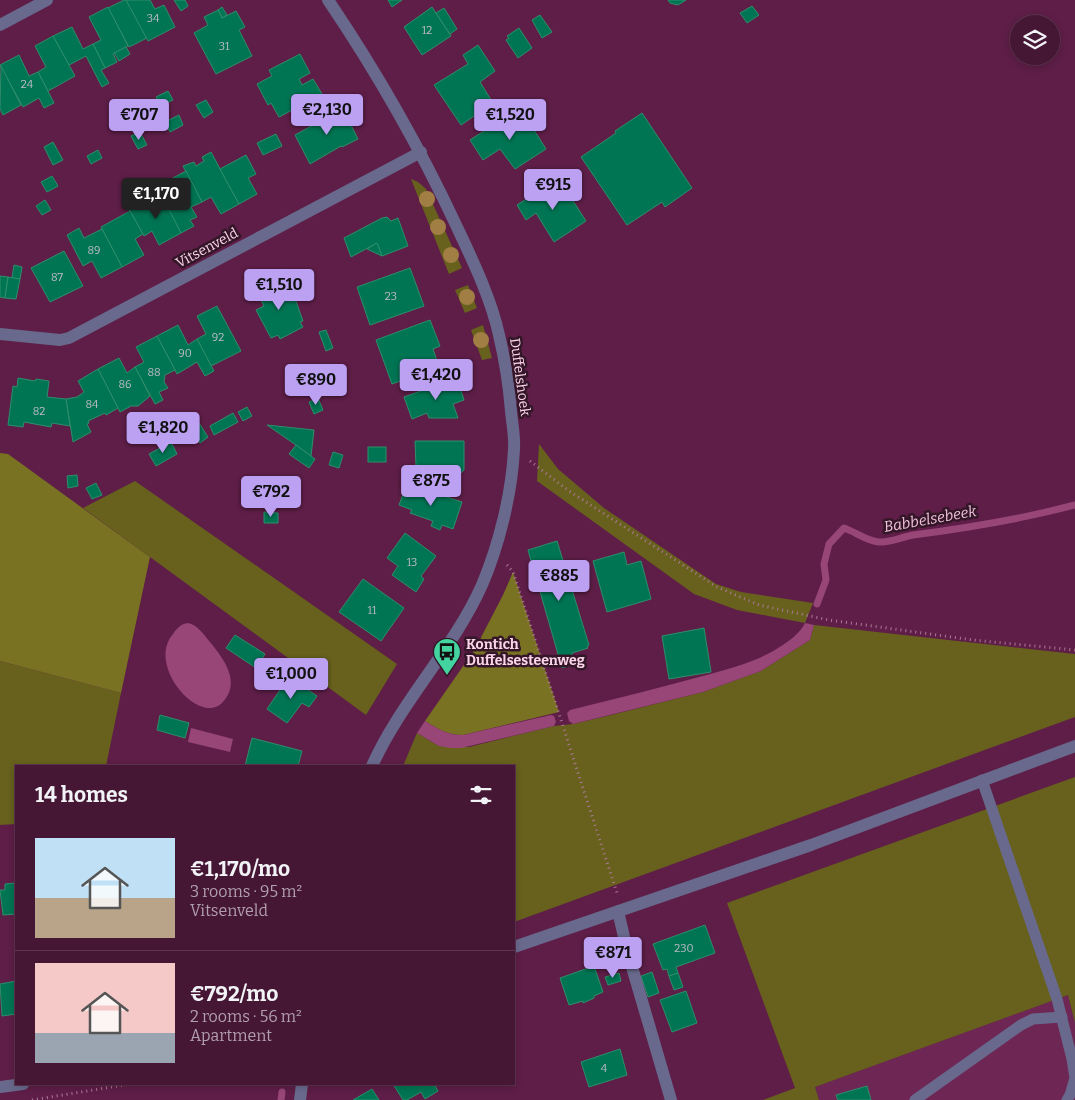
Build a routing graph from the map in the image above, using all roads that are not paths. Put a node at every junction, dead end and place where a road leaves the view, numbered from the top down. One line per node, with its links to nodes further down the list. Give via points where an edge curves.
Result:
1 (47, 0): 3 (street)
2 (328, 0): 4 (street, Duffelshoek)
3 (0, 26)
4 (421, 152): 5 (street, Vitsenveld, via 69,338 60,340); 7 (street, Duffelshoek, via 470,255 496,325 509,392 514,448 507,500 482,586 454,637 407,704)
5 (0, 334)
6 (1075, 746): 8 (street)
7 (372, 765)
8 (982, 780): 9 (street, via 812,845); 11 (lane)
9 (618, 911): 10 (street); 16 (street)
10 (515, 947)
11 (1062, 1017): 17 (lane, via 1033,1019 1021,1025); 18 (lane, via 1075,1078)
12 (15, 1085): 14 (street)
13 (302, 1085): 15 (street)
14 (0, 1087)
15 (300, 1100)
16 (671, 1100)
17 (915, 1100)
18 (1067, 1100)

